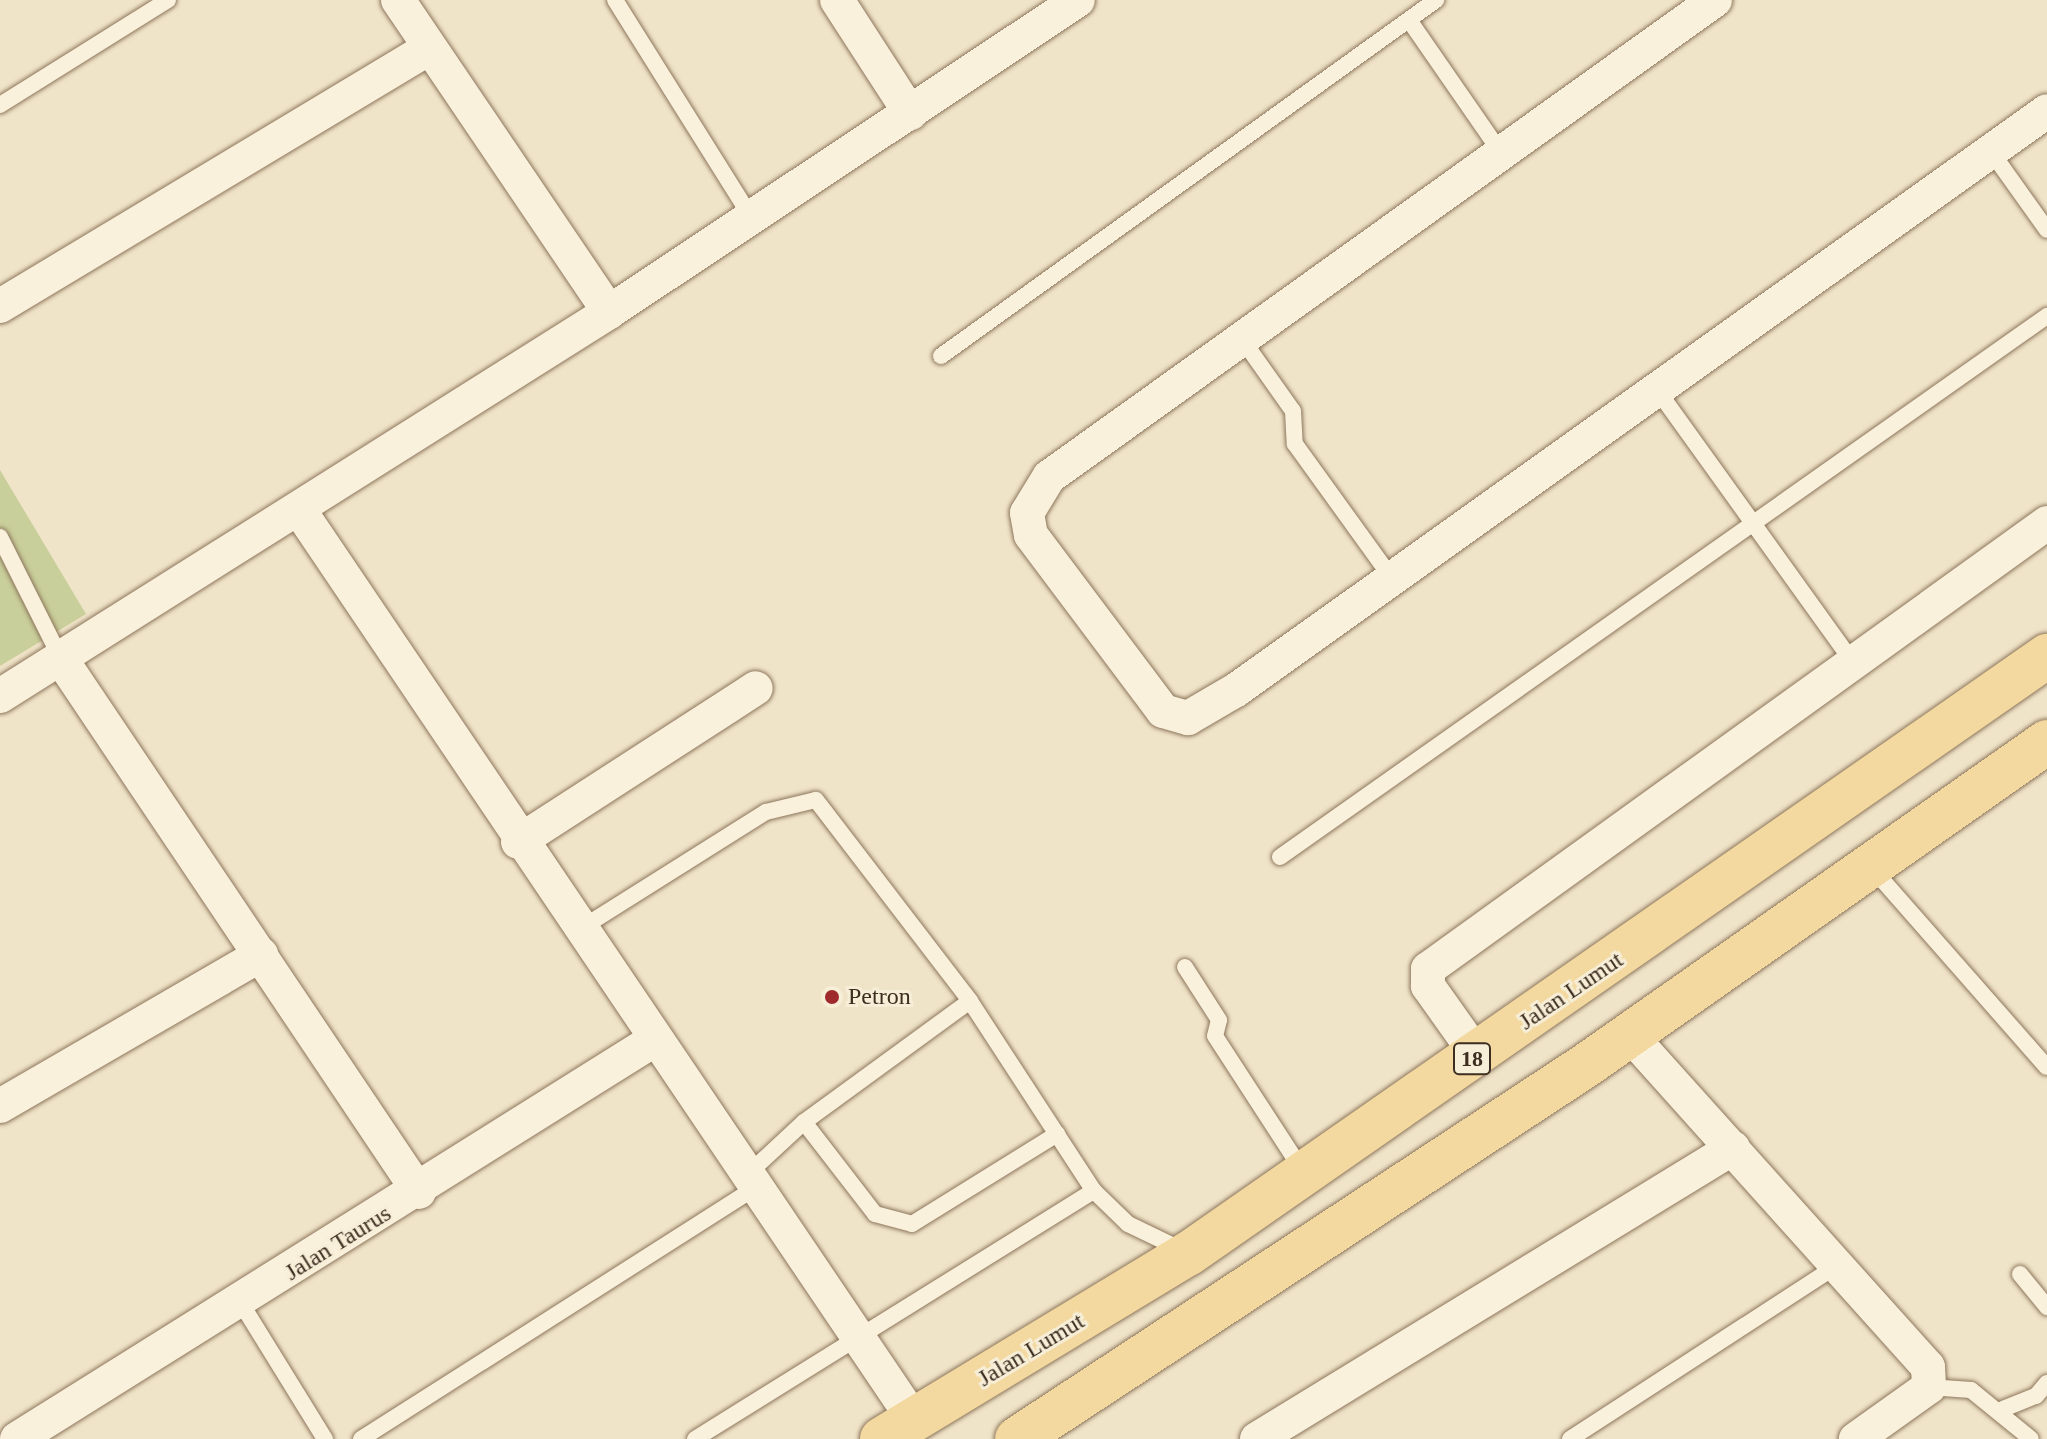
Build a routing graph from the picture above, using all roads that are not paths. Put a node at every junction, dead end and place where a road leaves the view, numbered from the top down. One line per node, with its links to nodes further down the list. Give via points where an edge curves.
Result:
1 (168, 0): 10 (lane)
2 (398, 0): 9 (street)
3 (615, 0): 15 (lane)
4 (837, 0): 12 (street)
5 (1077, 0): 12 (street)
6 (1436, 0): 8 (lane)
7 (1715, 0): 14 (street)
8 (1409, 20): 14 (lane); 21 (lane)
9 (427, 49): 17 (street); 18 (street)
10 (0, 105)
11 (2047, 111): 13 (street)
12 (910, 113): 15 (street)
13 (1990, 150): 16 (lane); 22 (street)
14 (1501, 153): 20 (street)
15 (750, 215): 18 (street)
16 (2047, 230)
17 (0, 306)
18 (609, 312): 23 (street)
19 (2047, 316): 24 (lane)
20 (1242, 339): 27 (lane, via 1293,411 1295,444); 27 (street, via 1061,467 1027,513 1031,535 1163,711 1177,719 1200,714)
21 (941, 356)
22 (1658, 391): 24 (lane); 27 (street)
23 (300, 511): 29 (street); 34 (street)
24 (1753, 523): 30 (lane); 35 (lane)
25 (2047, 523): 30 (street)
26 (0, 537): 29 (lane)
27 (1393, 580)
28 (2047, 656): 43 (main road, Jalan Lumut / 18)
29 (61, 659): 32 (street); 38 (street)
30 (1852, 661): 43 (street, via 1428,969 1424,979)
31 (756, 688): 34 (street)
32 (0, 696)
33 (2043, 750): 36 (main road)
34 (518, 842): 37 (street)
35 (1280, 857)
36 (1870, 865): 41 (main road); 44 (lane)
37 (579, 930): 40 (lane, via 766,812 816,800); 42 (street)
38 (261, 955): 45 (street); 52 (street)
39 (1185, 967): 49 (lane, via 1219,1020 1215,1036)
40 (970, 1001): 46 (lane); 47 (lane)
41 (1630, 1035): 48 (street); 67 (main road)
42 (654, 1040): 50 (street); 52 (street, Jalan Taurus)
43 (1477, 1055): 49 (main road, Jalan Lumut / 18)
44 (2047, 1067)
45 (0, 1106)
46 (804, 1122): 47 (lane, via 875,1214 912,1224); 50 (lane)
47 (1057, 1134): 51 (lane)
48 (1733, 1148): 54 (street); 68 (street)
49 (1305, 1175): 53 (main road, Jalan Lumut / 18)
50 (752, 1180): 58 (street); 65 (lane)
51 (1094, 1191): 53 (lane, via 1128,1224); 58 (lane)
52 (419, 1192): 56 (street, Jalan Taurus)
53 (1188, 1254): 62 (main road, Jalan Lumut / 18)
54 (1841, 1263): 60 (street, via 1928,1367); 69 (lane)
55 (2020, 1274): 57 (lane)
56 (241, 1303): 63 (street, Jalan Taurus); 64 (lane)
57 (2047, 1307)
58 (859, 1337): 62 (street); 66 (lane)
59 (2047, 1383): 61 (lane, via 2036,1396)
60 (1929, 1387): 61 (lane, via 1971,1390); 70 (street)
61 (2003, 1409): 71 (lane)
62 (898, 1430)
63 (17, 1439)
64 (325, 1439)
65 (361, 1439)
66 (695, 1439)
67 (1017, 1439)
68 (1257, 1439)
69 (1570, 1439)
70 (1856, 1439)
71 (2031, 1439)

